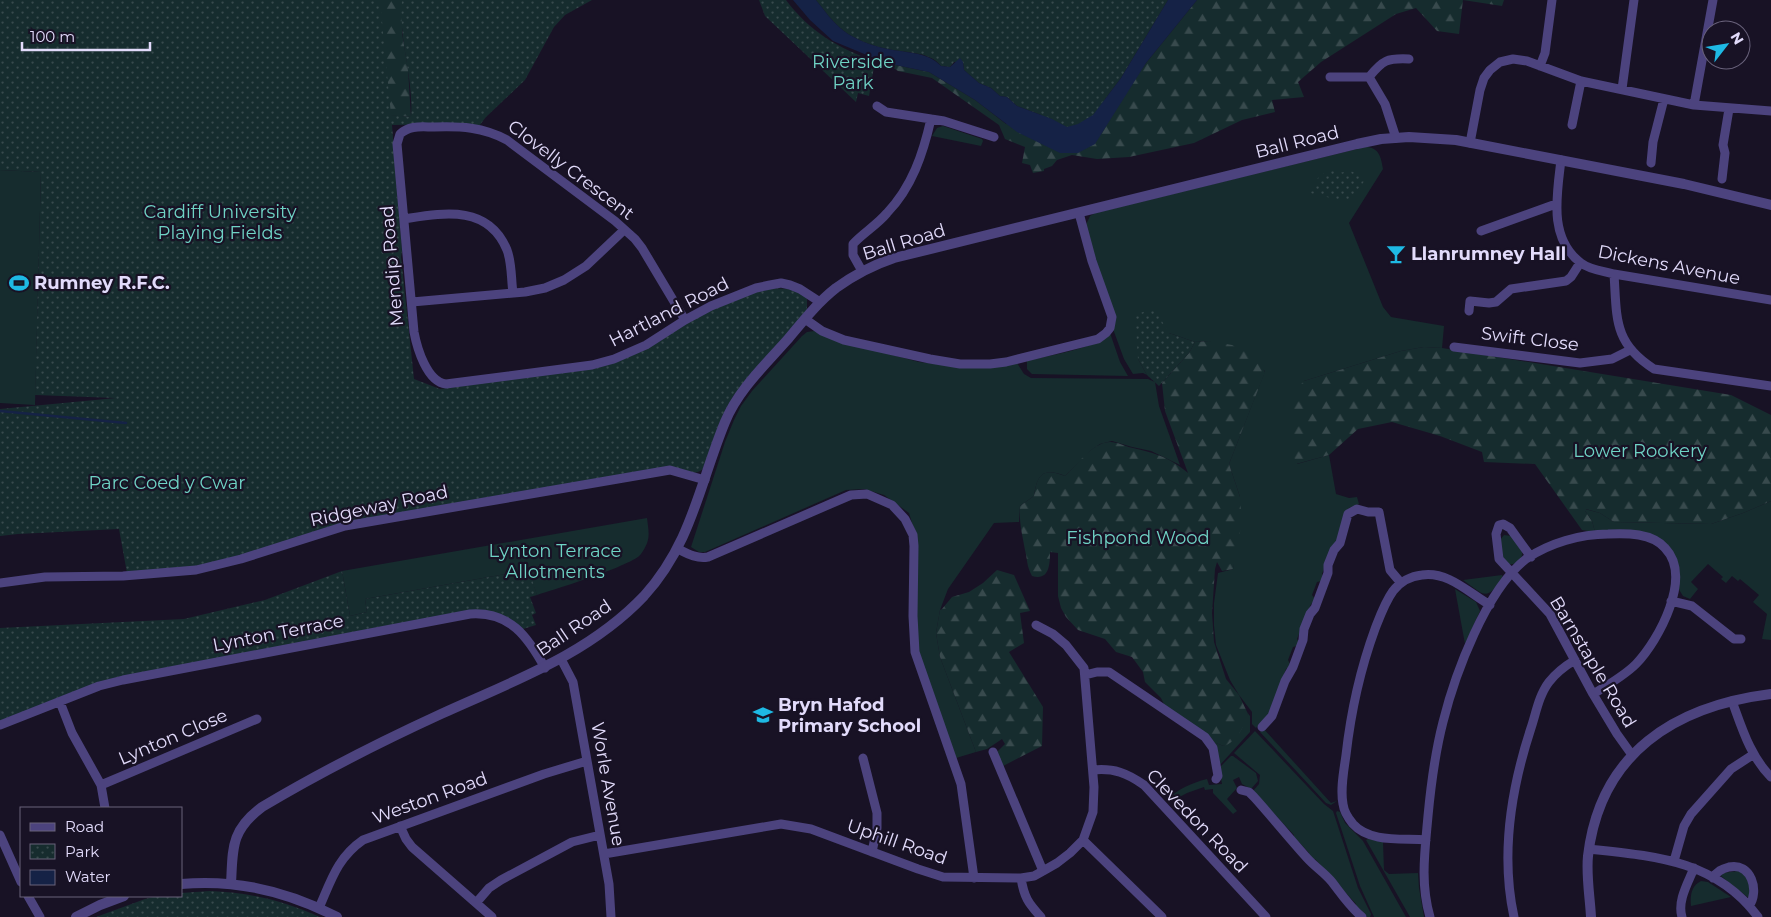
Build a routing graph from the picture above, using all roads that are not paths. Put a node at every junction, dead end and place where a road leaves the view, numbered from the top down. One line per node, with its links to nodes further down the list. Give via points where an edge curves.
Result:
1 (1552, 0): 5 (street, via 1545,53)
2 (1634, 0): 9 (street)
3 (1713, 0): 12 (street)
4 (1409, 59): 7 (street, via 1386,60)
5 (1540, 66): 8 (street); 21 (street, via 1513,58 1490,70 1480,90)
6 (1330, 77): 7 (street)
7 (1369, 77): 19 (street, via 1385,104)
8 (1581, 81): 9 (street); 17 (street)
9 (1622, 89): 10 (street)
10 (1664, 99): 12 (street); 23 (street)
11 (1771, 100): 15 (street)
12 (1694, 105): 14 (street)
13 (877, 106): 16 (street, via 886,112)
14 (1729, 109): 15 (street); 24 (street, via 1722,145 1725,153)
15 (1770, 111)
16 (931, 119): 18 (street); 32 (street, via 920,160 901,197 853,244 853,256)
17 (1572, 125)
18 (994, 137)
19 (1396, 138): 21 (street, Ball Road, via 1432,137); 27 (street, Ball Road, via 1357,144)
20 (397, 140): 28 (street, Mendip Road); 29 (street, Clovelly Crescent, via 411,127 460,126 493,133 519,148)
21 (1470, 143): 22 (street, Ball Road)
22 (1561, 160): 25 (street, Dickens Avenue); 26 (street, Ball Road)
23 (1651, 162)
24 (1722, 179)
25 (1556, 204): 30 (street); 31 (street, Dickens Avenue, via 1558,227 1565,245)
26 (1771, 205)
27 (1079, 213): 32 (street, Ball Road, via 894,258); 39 (street, via 1112,316 1110,328 1098,339 1006,362 960,364 836,338)
28 (404, 219): 34 (street, via 451,213 484,224 498,236 507,251); 36 (street, Mendip Road)
29 (624, 230): 34 (street, via 572,275 545,288); 40 (street, Clovelly Crescent, via 642,248)
30 (1481, 231)
31 (1580, 263): 33 (street, Dickens Avenue); 38 (street, via 1566,281 1511,289 1496,302 1470,301)
32 (862, 271): 37 (street, Ball Road)
33 (1614, 274): 35 (street, Dickens Avenue); 42 (street, via 1618,324)
34 (513, 293): 36 (street)
35 (1771, 300)
36 (412, 302): 43 (street, Mendip Road, via 417,345 431,375)
37 (820, 302): 39 (street, Ball Road); 40 (street, Hartland Road, via 800,288 780,283 734,296)
38 (1468, 311)
39 (805, 319): 45 (street, Ball Road, via 736,400 722,428)
40 (686, 320): 43 (street, Hartland Road, via 646,345 602,362 446,384)
41 (1454, 347): 42 (street, Swift Close, via 1580,363 1612,360)
42 (1630, 350): 44 (street, via 1654,370)
43 (438, 382)
44 (1771, 386)
45 (705, 480): 46 (street, Ball Road); 49 (street, Ridgeway Road, via 670,470 364,522 196,570 132,576 45,577)
46 (678, 549): 55 (street, Ball Road, via 655,583 631,608 599,635); 88 (street, via 708,558 851,495 876,497 898,511 913,535 915,652 961,784)
47 (1531, 557): 48 (street); 48 (street, Barnstaple Road, via 1510,528 1503,524 1499,526 1496,534 1499,559); 51 (street, via 1566,540 1584,536 1646,537 1660,543 1674,561)
48 (1513, 574): 52 (street); 56 (street, Barnstaple Road, via 1550,614)
49 (0, 583)
50 (1401, 583): 52 (street, via 1424,574 1442,576); 65 (street, via 1390,570 1379,512 1360,508 1352,510 1328,565 1328,573 1304,629 1293,666 1272,716); 81 (street, via 1385,606 1359,680 1348,737 1342,798 1349,818 1361,831 1385,838)
51 (1672, 601): 54 (street, via 1692,606 1734,639); 59 (street, via 1658,634 1642,657 1621,677)
52 (1490, 605): 81 (street, via 1464,656 1445,712 1435,758)
53 (1036, 625): 58 (street, Uphill Road, via 1066,645 1080,662)
54 (1741, 639)
55 (561, 659): 57 (street, Ball Road); 70 (street, Worle Avenue, via 573,682)
56 (1575, 660): 59 (street, Barnstaple Road); 109 (street, via 1559,671 1545,687 1520,762 1507,841)
57 (545, 668): 62 (street, Lynton Terrace, via 518,630 498,618 477,614 123,680); 93 (street, Ball Road, via 407,731 262,807 247,820 234,842)
58 (1085, 675): 71 (street, Uphill Road); 73 (street, via 1109,672 1205,737 1213,748)
59 (1593, 694): 68 (street, Barnstaple Road)
60 (1771, 694): 61 (street)
61 (1732, 701): 67 (street); 68 (street, via 1671,725)
62 (60, 702): 64 (street, Lynton Terrace); 74 (street, via 72,733)
63 (257, 719): 74 (street, Lynton Close)
64 (0, 725)
65 (1262, 727)
66 (993, 752): 87 (street)
67 (1754, 754): 72 (street); 85 (street, via 1732,769 1691,814)
68 (1632, 755): 82 (street, via 1601,802)
69 (863, 758): 83 (street, via 877,813)
70 (587, 761): 77 (street, Weston Road); 79 (street, Worle Avenue)
71 (1093, 770): 80 (street, Uphill Road, via 1094,804); 106 (street, Clevedon Road, via 1117,770 1144,785)
72 (1771, 777)
73 (1216, 779)
74 (101, 785): 76 (street)
75 (1241, 790): 107 (street, via 1250,792)
76 (104, 807)
77 (400, 826): 96 (street, via 412,847); 98 (street, Weston Road, via 368,837 349,850 339,863)
78 (0, 835): 91 (street)
79 (600, 835): 84 (street, Worle Avenue); 96 (street, via 572,842 501,880)
80 (1083, 840): 87 (street, Uphill Road); 105 (street)
81 (1426, 840): 108 (street, via 1423,881)
82 (1589, 849): 85 (street); 110 (street)
83 (872, 852): 84 (street, Uphill Road, via 811,829 781,824); 88 (street, Uphill Road, via 932,874)
84 (604, 854): 103 (street, Worle Avenue)
85 (1674, 860): 86 (street)
86 (1694, 868): 90 (street); 111 (street, via 1682,899)
87 (1043, 871): 89 (street, Uphill Road)
88 (974, 878): 89 (street, Uphill Road)
89 (1021, 878): 104 (street, via 1024,895)
90 (1713, 878): 97 (street); 97 (street, via 1719,871 1733,866 1747,870 1754,893)
91 (20, 880)
92 (182, 884): 93 (street)
93 (231, 884): 98 (street, via 269,890)
94 (29, 897): 99 (street)
95 (118, 897): 100 (street)
96 (476, 903): 102 (street)
97 (1749, 906): 112 (street)
98 (319, 908): 101 (street)
99 (40, 917)
100 (76, 917)
101 (337, 917)
102 (492, 917)
103 (611, 917)
104 (1041, 917)
105 (1162, 917)
106 (1266, 917)
107 (1362, 917)
108 (1430, 917)
109 (1514, 917)
110 (1591, 917)
111 (1682, 917)
112 (1758, 917)

